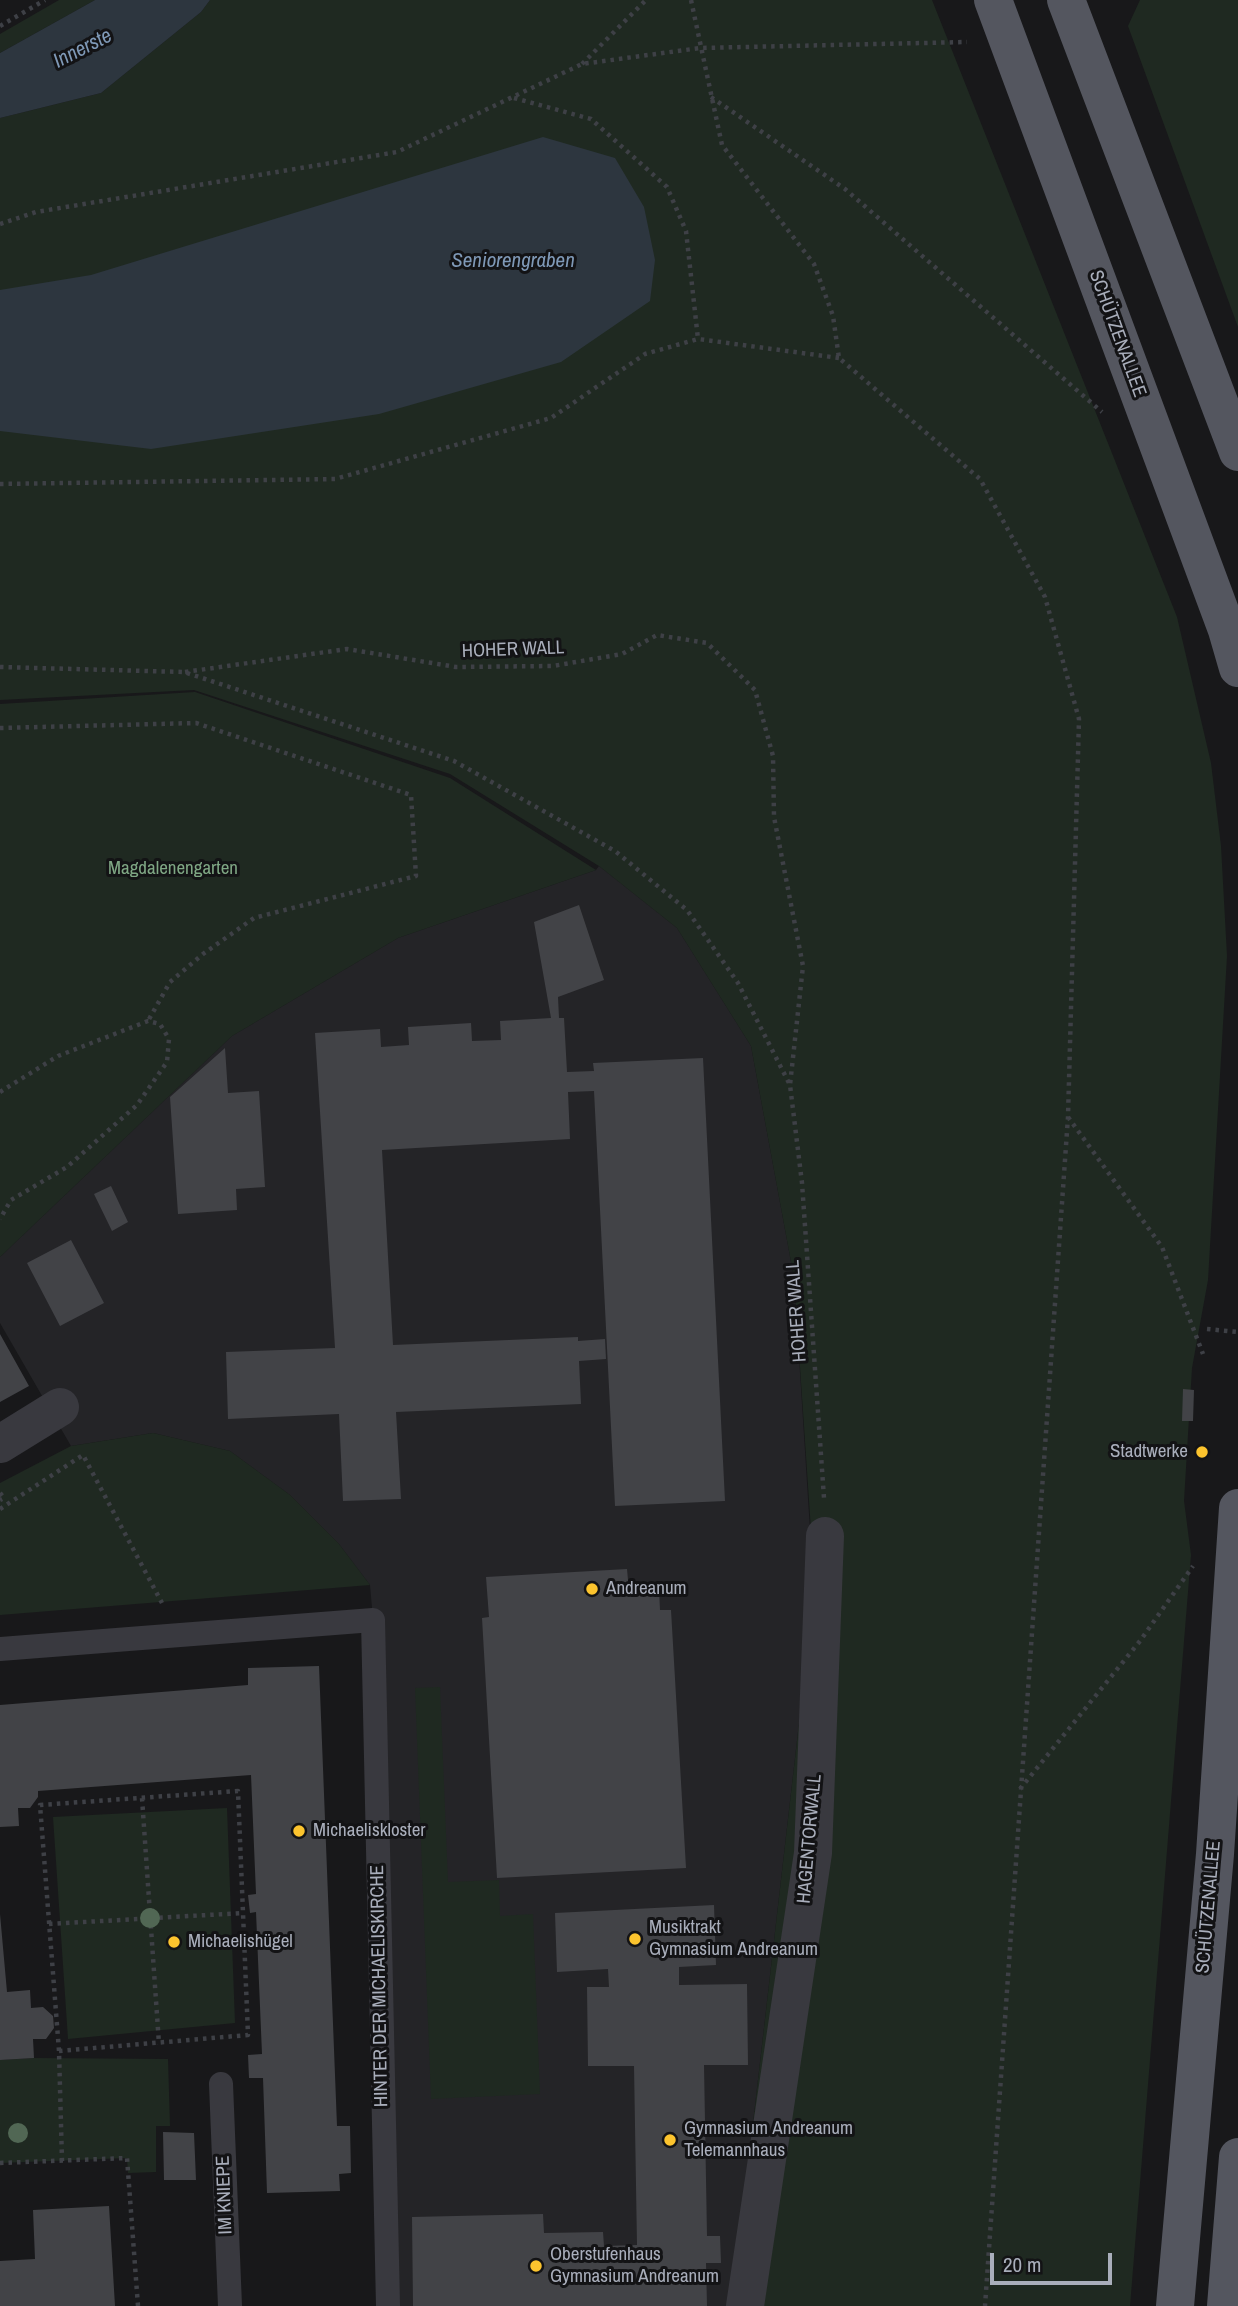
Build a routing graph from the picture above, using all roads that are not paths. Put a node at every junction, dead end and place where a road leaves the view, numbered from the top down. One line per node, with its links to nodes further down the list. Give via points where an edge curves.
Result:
1 (993, 0): 4 (main road, SCHÜTZENALLEE)
2 (1066, 0): 3 (main road)
3 (1238, 452)
4 (1238, 668)
5 (60, 1407): 6 (street)
6 (0, 1444)
7 (1238, 1508): 15 (main road, SCHÜTZENALLEE, via 1214,1854)
8 (825, 1536): 14 (street, HAGENTORWALL, via 813,1853)
9 (0, 1649): 13 (lane, HINTER DER MICHAELISKIRCHE, via 373,1620)
10 (221, 2084): 12 (lane, IM KNIEPE)
11 (1238, 2157): 16 (main road)
12 (230, 2306)
13 (387, 2306)
14 (745, 2306)
15 (1174, 2306)
16 (1226, 2306)

